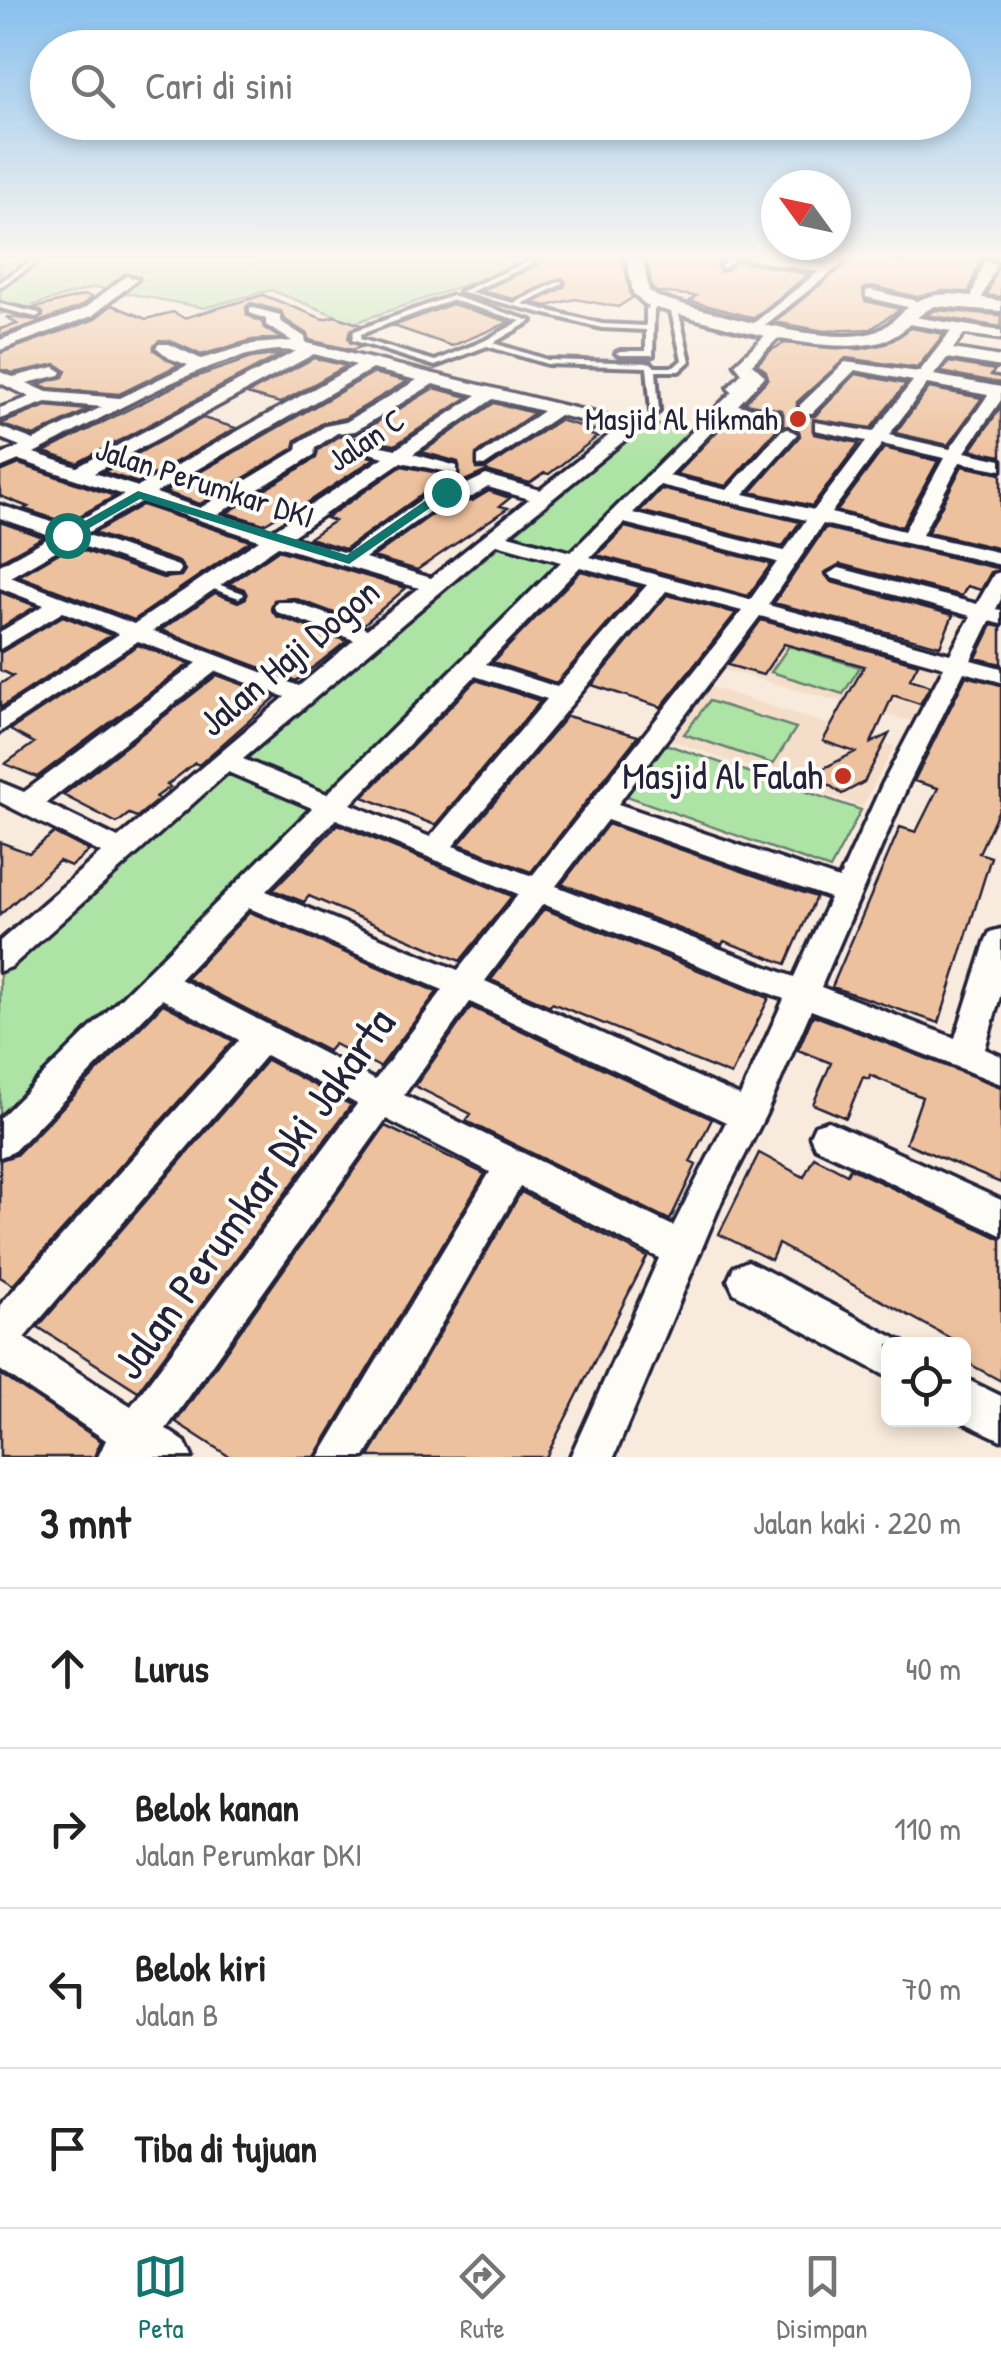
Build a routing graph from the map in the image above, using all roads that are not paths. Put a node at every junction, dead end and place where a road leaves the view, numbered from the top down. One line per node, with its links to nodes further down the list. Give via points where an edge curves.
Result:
1 (60, 323): 20 (street)
2 (90, 323): 14 (street)
3 (273, 323): 22 (street)
4 (384, 323): 19 (lane, via 357,333 356,340 426,363)
5 (524, 323): 19 (lane)
6 (590, 323): 15 (lane)
7 (649, 323): 15 (lane)
8 (672, 323): 29 (lane, via 686,362 676,369)
9 (751, 323): 13 (street)
10 (763, 323): 13 (street)
11 (902, 323): 17 (street, via 866,340)
12 (945, 323): 16 (street)
13 (760, 325): 17 (street)
14 (100, 326)
15 (648, 328): 25 (lane)
16 (960, 328): 18 (street); 24 (street, Jalan Perumkar Dki Jakarta)
17 (780, 329): 40 (street, via 742,364 754,375)
18 (1001, 335)
19 (487, 343): 29 (lane, via 546,362)
20 (0, 345)
21 (164, 347): 28 (street)
22 (304, 347): 27 (street, Jalan Haji Dogon); 28 (street, Jalan Haji Dogon, via 236,351); 59 (street)
23 (620, 352): 25 (lane)
24 (941, 352): 26 (street); 31 (street, Jalan Perumkar Dki Jakarta)
25 (650, 353): 29 (lane)
26 (1001, 362)
27 (370, 363): 32 (street, Jalan Haji Dogon); 46 (street)
28 (202, 364): 34 (street, Jalan Haji Dogon)
29 (651, 367): 43 (lane)
30 (54, 372): 33 (street)
31 (925, 377): 36 (street); 42 (street, via 852,365); 51 (street, Jalan Perumkar Dki Jakarta)
32 (431, 378): 35 (street, Jalan Haji Dogon); 50 (street, via 349,427)
33 (6, 380): 38 (street)
34 (148, 388): 37 (street); 39 (street, Jalan Haji Dogon)
35 (492, 392): 41 (street, Jalan Haji Dogon); 54 (street, Jalan C)
36 (1000, 392): 55 (street)
37 (172, 395)
38 (44, 396): 39 (street); 44 (street)
39 (120, 403): 53 (street, Jalan Haji Dogon)
40 (722, 407): 45 (street); 60 (street)
41 (558, 408): 58 (street); 62 (street, Jalan Haji Dogon, via 630,427)
42 (806, 409)
43 (655, 411)
44 (0, 414)
45 (776, 418)
46 (266, 421): 50 (street); 61 (street)
47 (821, 426): 51 (street)
48 (0, 432): 53 (street, Jalan Perumkar DKI)
49 (788, 434): 63 (street)
50 (320, 436): 65 (street, via 304,447 306,453)
51 (879, 438): 55 (street); 67 (street, Jalan Perumkar Dki Jakarta)
52 (358, 444): 54 (street)
53 (17, 455): 59 (street, Jalan Perumkar DKI)
54 (396, 455): 57 (street); 71 (street, Jalan C)
55 (956, 456): 56 (street); 70 (street)
56 (1001, 465)
57 (452, 470)
58 (485, 471): 62 (street); 74 (street, via 466,493 443,492)
59 (78, 474): 61 (street, Jalan Perumkar DKI)
60 (656, 480): 63 (street); 66 (street)
61 (138, 495): 65 (street, Jalan Perumkar DKI); 68 (street)
62 (543, 497): 69 (street, Jalan Haji Dogon)
63 (731, 497): 67 (street)
64 (2, 514): 68 (street)
65 (202, 515): 71 (street, Jalan Perumkar DKI)
66 (621, 516): 72 (street); 73 (street)
67 (818, 517): 70 (street); 73 (street, Jalan Perumkar Dki Jakarta)
68 (67, 535): 76 (street); 78 (street)
69 (493, 537): 72 (street); 82 (street, Jalan Haji Dogon)
70 (911, 537): 75 (street)
71 (276, 539): 74 (street, Jalan Perumkar DKI); 81 (street, Jalan C)
72 (578, 558): 80 (street); 93 (street)
73 (790, 559): 86 (street, Jalan Perumkar Dki Jakarta)
74 (349, 560): 82 (street, Jalan Perumkar DKI)
75 (1001, 560)
76 (172, 570)
77 (840, 574): 87 (street)
78 (0, 578): 84 (street)
79 (1001, 578): 87 (street)
80 (662, 582): 86 (street); 96 (street)
81 (208, 584): 83 (lane); 88 (street, Jalan C)
82 (432, 585): 89 (street, Jalan Haji Dogon)
83 (239, 595)
84 (60, 606): 88 (street); 90 (street)
85 (285, 607): 89 (street)
86 (755, 608): 92 (street); 102 (street, Jalan Perumkar Dki Jakarta)
87 (992, 614): 92 (street)
88 (134, 634): 91 (street); 97 (street, Jalan C)
89 (370, 638): 95 (street, Jalan Haji Dogon)
90 (0, 642)
91 (213, 662): 95 (street); 100 (street)
92 (956, 664): 94 (street); 106 (street)
93 (470, 667): 96 (street); 101 (street)
94 (1001, 675)
95 (302, 695): 98 (street, Jalan Haji Dogon)
96 (562, 696): 104 (street)
97 (0, 724)
98 (225, 761): 101 (street); 103 (street, Jalan Haji Dogon)
99 (0, 791): 100 (street)
100 (26, 804): 103 (street)
101 (334, 806): 104 (street); 107 (street)
102 (602, 808): 105 (street, Jalan Perumkar Dki Jakarta); 106 (street)
103 (119, 850): 109 (street, Jalan Haji Dogon)
104 (435, 850): 105 (street)
105 (536, 888): 111 (street, Jalan Perumkar Dki Jakarta); 112 (street)
106 (847, 893): 112 (street)
107 (246, 895): 110 (street); 111 (street)
108 (1001, 940): 114 (street)
109 (0, 960)
110 (158, 982): 113 (street); 119 (street)
111 (464, 986): 116 (street, Jalan Perumkar Dki Jakarta); 117 (street)
112 (802, 996): 114 (street); 117 (street)
113 (262, 1036): 116 (street); 124 (street)
114 (966, 1056): 115 (street)
115 (1001, 1070)
116 (381, 1100): 120 (street); 129 (street, Jalan Perumkar Dki Jakarta)
117 (748, 1116): 122 (street)
118 (828, 1136): 121 (street)
119 (0, 1141)
120 (514, 1166): 122 (street); 131 (street)
121 (1001, 1218)
122 (682, 1250): 132 (street)
123 (748, 1280): 126 (street)
124 (0, 1334)
125 (0, 1346): 129 (street)
126 (881, 1354)
127 (971, 1402): 128 (street)
128 (1001, 1419)
129 (127, 1446): 130 (street)
130 (170, 1457)
131 (342, 1457)
132 (592, 1457)

